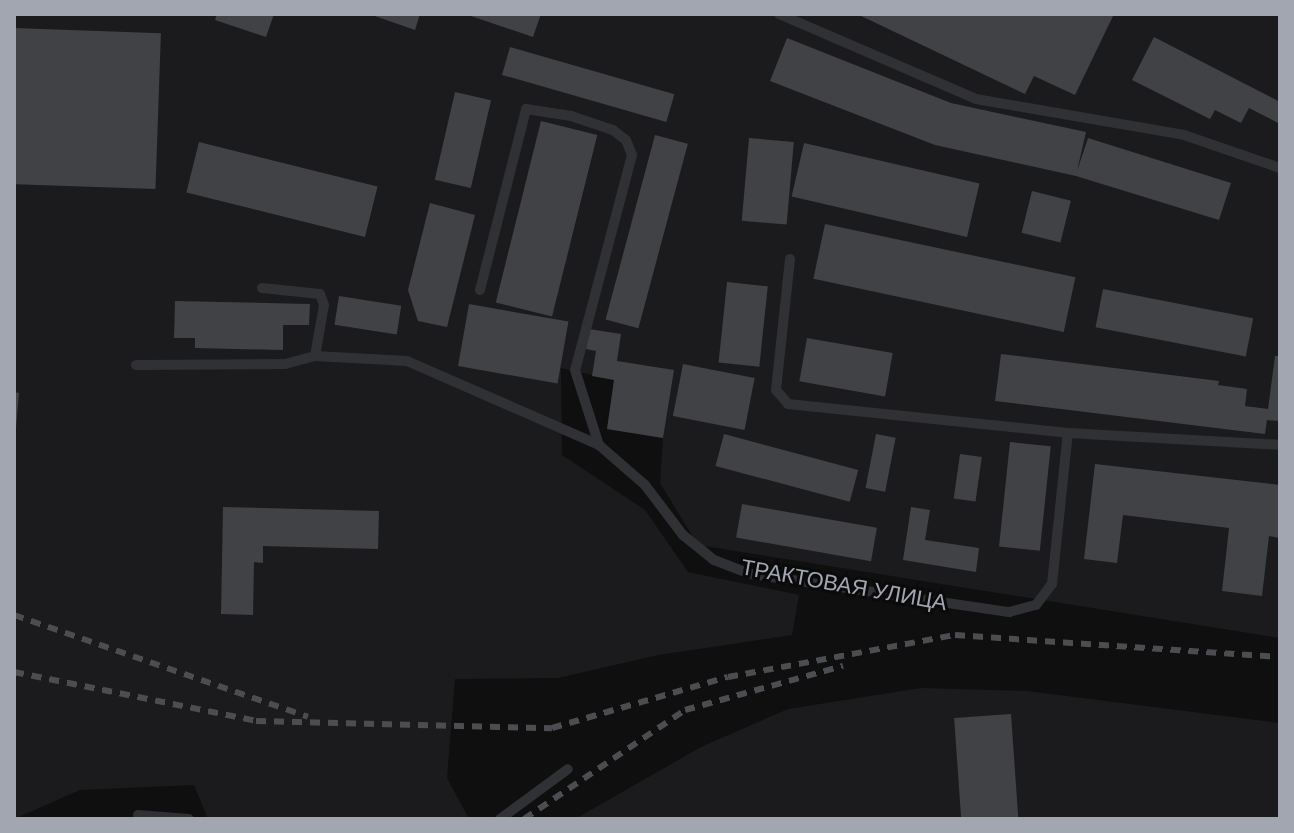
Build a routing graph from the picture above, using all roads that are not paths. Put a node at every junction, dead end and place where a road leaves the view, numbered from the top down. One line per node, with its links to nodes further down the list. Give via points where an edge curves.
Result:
1 (779, 14): 2 (lane, via 976,99 1184,135)
2 (1280, 168)
3 (790, 259): 8 (lane, via 776,390 788,404)
4 (262, 288): 6 (lane, via 320,294 324,305)
5 (480, 290): 9 (lane, via 526,109 571,116 626,140 632,155 575,370)
6 (315, 356): 7 (lane, ТРАКТОВАЯ УЛИЦА, via 285,364); 9 (lane, ТРАКТОВАЯ УЛИЦА, via 407,361)
7 (136, 365)
8 (1068, 433): 9 (lane, ТРАКТОВАЯ УЛИЦА, via 1052,584 1036,605 1009,612 751,574 714,560 683,535 645,485); 10 (lane)
9 (599, 445)
10 (1280, 445)
11 (568, 769): 14 (lane)
12 (138, 815): 13 (lane)
13 (189, 819)
14 (500, 819)

